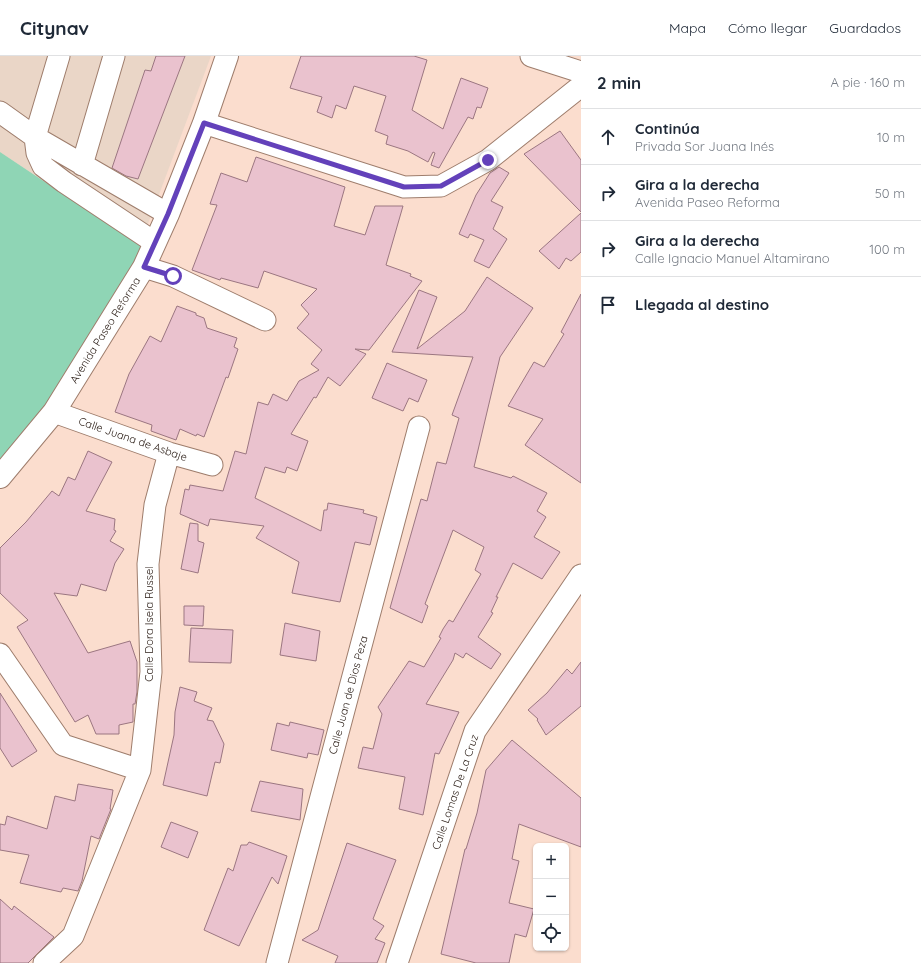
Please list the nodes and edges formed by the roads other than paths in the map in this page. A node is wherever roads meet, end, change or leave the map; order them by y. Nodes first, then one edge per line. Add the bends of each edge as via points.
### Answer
1 (59, 56) edge
2 (114, 56) edge
3 (227, 56) edge
4 (531, 56) edge
5 (581, 72) edge
6 (581, 86) edge
7 (0, 112) edge
8 (204, 123) junction
9 (35, 137) junction
10 (82, 165) junction
11 (168, 214) junction
12 (154, 242) junction
13 (144, 267) junction
14 (265, 320) dead end
15 (54, 412) junction
16 (419, 428) dead end
17 (169, 453) junction
18 (212, 465) dead end
19 (0, 477) edge
20 (581, 575) edge
21 (0, 654) edge
22 (140, 770) junction
23 (44, 963) edge
24 (277, 963) edge
25 (397, 963) edge

1 - 9 street
2 - 10 street
3 - 8 main road, Avenida Paseo Reforma
4 - 5 street
6 - 8 street via 488,160 441,186 404,187
7 - 9 street
8 - 11 main road, Avenida Paseo Reforma
9 - 10 street
9 - 12 street via 36,153 43,166
10 - 11 street
11 - 12 main road, Avenida Paseo Reforma
12 - 13 main road, Avenida Paseo Reforma
13 - 14 street via 173,276
13 - 15 main road, Avenida Paseo Reforma
15 - 17 street, Calle Juana de Asbaje
15 - 19 main road, Avenida Paseo Reforma
16 - 24 street, Calle Juan de Dios Peza
17 - 18 street, Calle Juana de Asbaje
17 - 22 street, Calle Dora Isela Russel via 155,505 148,564 151,672
20 - 25 street, Calle Lomas De La Cruz via 475,731
21 - 22 street via 63,745
22 - 23 street, Calle Dora Isela Russel via 73,936

